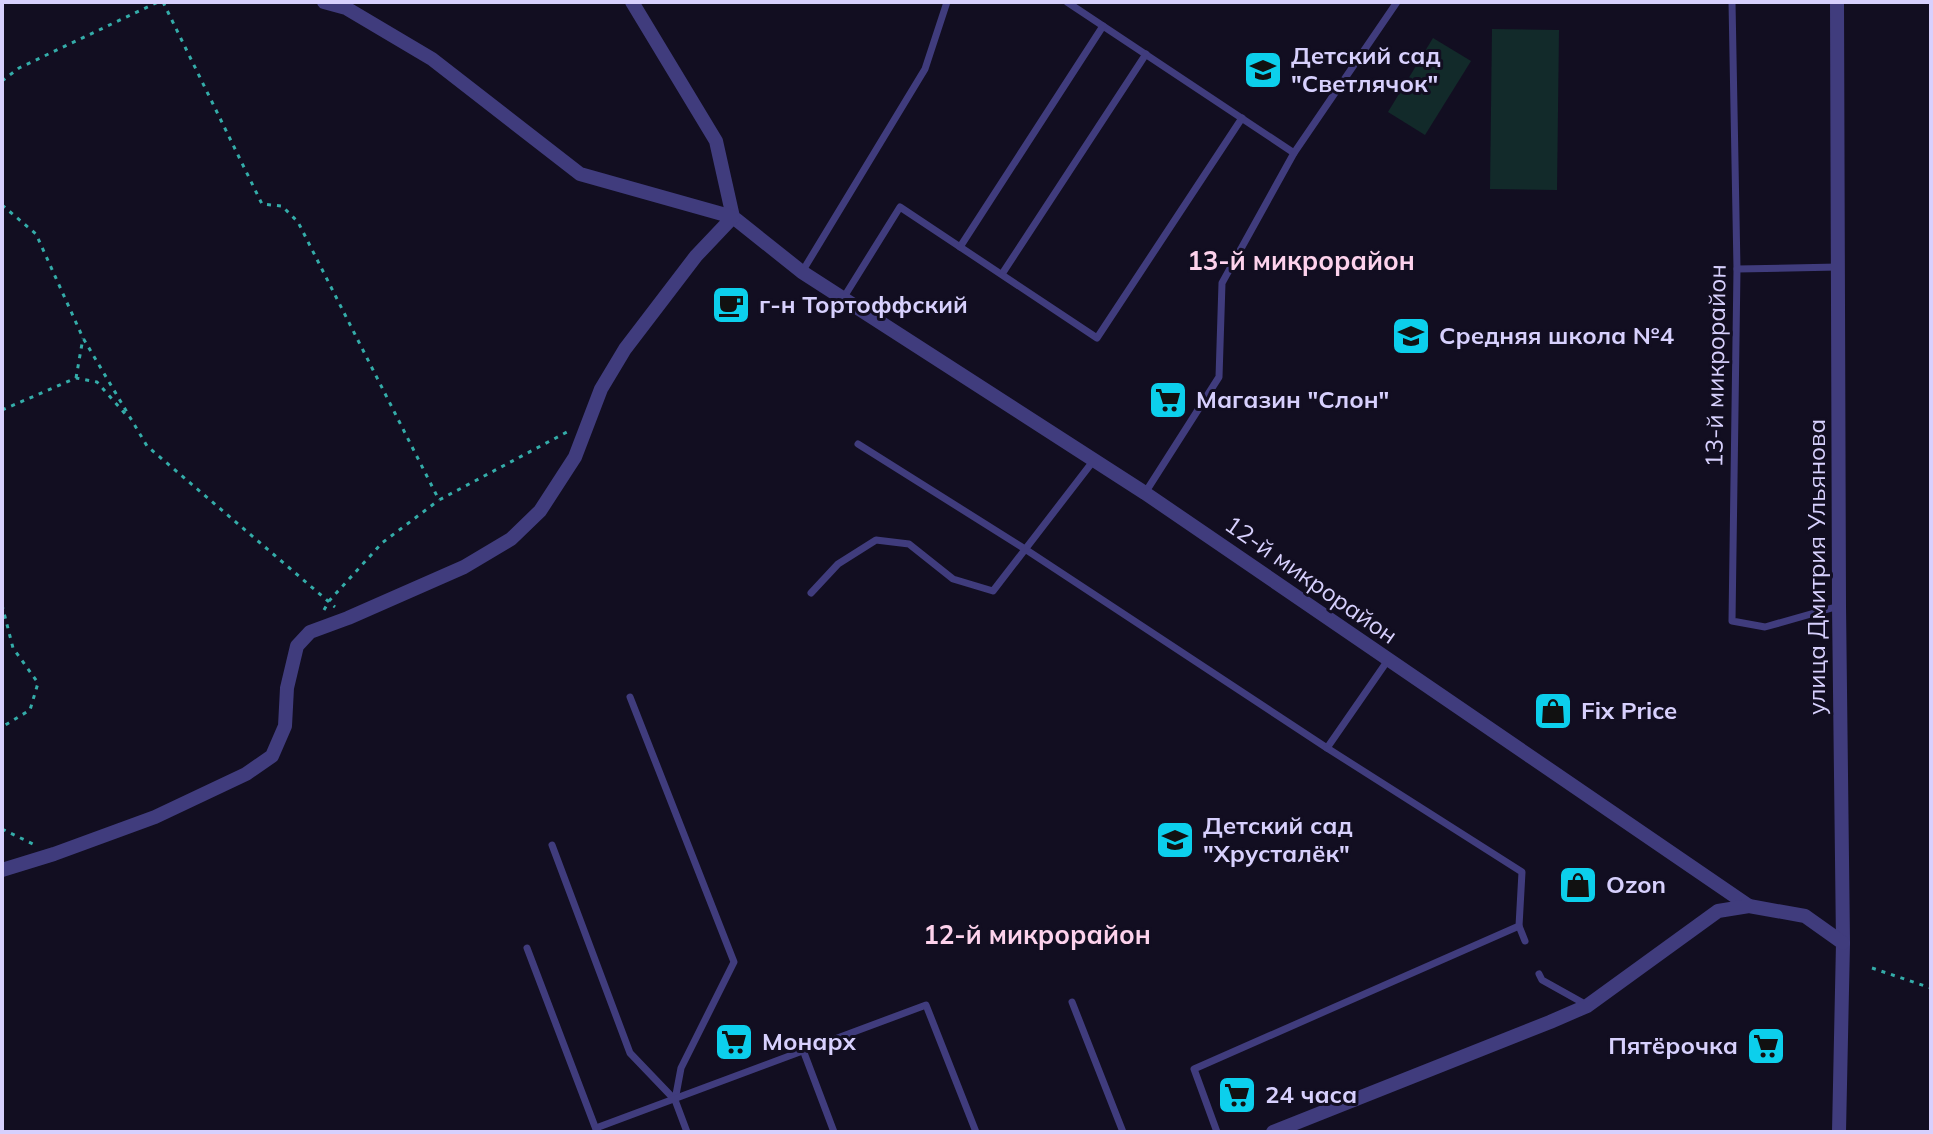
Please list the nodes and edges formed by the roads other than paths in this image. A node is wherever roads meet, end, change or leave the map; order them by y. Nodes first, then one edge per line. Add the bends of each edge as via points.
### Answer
1 (324, 2) edge
2 (632, 2) edge
3 (947, 2) edge
4 (1067, 2) edge
5 (1397, 2) edge
6 (1732, 2) edge
7 (1837, 2) edge
8 (1103, 26) junction
9 (1146, 54) junction
10 (1242, 118) junction
11 (1294, 153) junction
12 (733, 217) junction
13 (960, 247) junction
14 (1838, 267) junction
15 (1737, 269) junction
16 (802, 272) junction
17 (1002, 274) junction
18 (844, 297) junction
19 (858, 444) dead end
20 (1094, 460) junction
21 (1145, 493) junction
22 (1025, 549) junction
23 (811, 593) dead end
24 (1839, 606) junction
25 (1388, 660) junction
26 (630, 697) dead end
27 (1327, 748) junction
28 (552, 845) dead end
29 (2, 870) edge
30 (1749, 906) junction
31 (1519, 926) junction
32 (1525, 941) dead end
33 (1843, 943) junction
34 (527, 948) dead end
35 (1539, 974) dead end
36 (1072, 1002) dead end
37 (1587, 1006) junction
38 (803, 1050) junction
39 (675, 1100) junction
40 (597, 1130) edge
41 (687, 1132) edge
42 (834, 1132) edge
43 (976, 1132) edge
44 (1123, 1132) edge
45 (1217, 1132) edge
46 (1273, 1132) edge
47 (1839, 1132) edge

1 - 12 street via 346,8 432,59 580,174
2 - 12 street via 716,141
3 - 16 lane via 925,69
4 - 8 lane
5 - 11 lane
6 - 15 lane, 13-й микрорайон
7 - 14 street, улица Дмитрия Ульянова
8 - 9 lane
8 - 13 lane
9 - 10 lane
9 - 17 lane
10 - 11 lane
10 - 17 lane via 1097,338
11 - 21 lane via 1222,283 1219,377
12 - 16 street, 12-й микрорайон
12 - 29 street via 625,349 601,389 575,457 540,511 511,539 464,567 310,632 297,646 285,726 272,756 155,817
13 - 17 lane
13 - 18 lane via 900,207
14 - 15 lane
14 - 24 street, улица Дмитрия Ульянова
15 - 24 lane, 13-й микрорайон via 1732,621 1765,627
16 - 18 street, 12-й микрорайон
18 - 20 street, 12-й микрорайон
19 - 22 lane
20 - 21 street, 12-й микрорайон
20 - 22 lane
21 - 25 street, 12-й микрорайон
22 - 23 lane via 993,591 953,579 909,544 876,540 838,564
22 - 27 lane
24 - 33 street, улица Дмитрия Ульянова
25 - 27 lane
25 - 30 street, 12-й микрорайон
26 - 39 lane via 734,962 681,1068
27 - 31 lane via 1522,872
28 - 39 lane via 630,1053
30 - 33 street, 12-й микрорайон via 1805,916
30 - 37 street, 12-й микрорайон via 1718,911
31 - 32 lane
31 - 45 lane via 1194,1069
33 - 47 street, улица Дмитрия Ульянова
34 - 40 lane
35 - 37 lane
36 - 44 lane
37 - 46 street, 12-й микрорайон
38 - 39 lane
38 - 42 lane
38 - 43 lane via 926,1005
39 - 40 lane
39 - 41 lane

